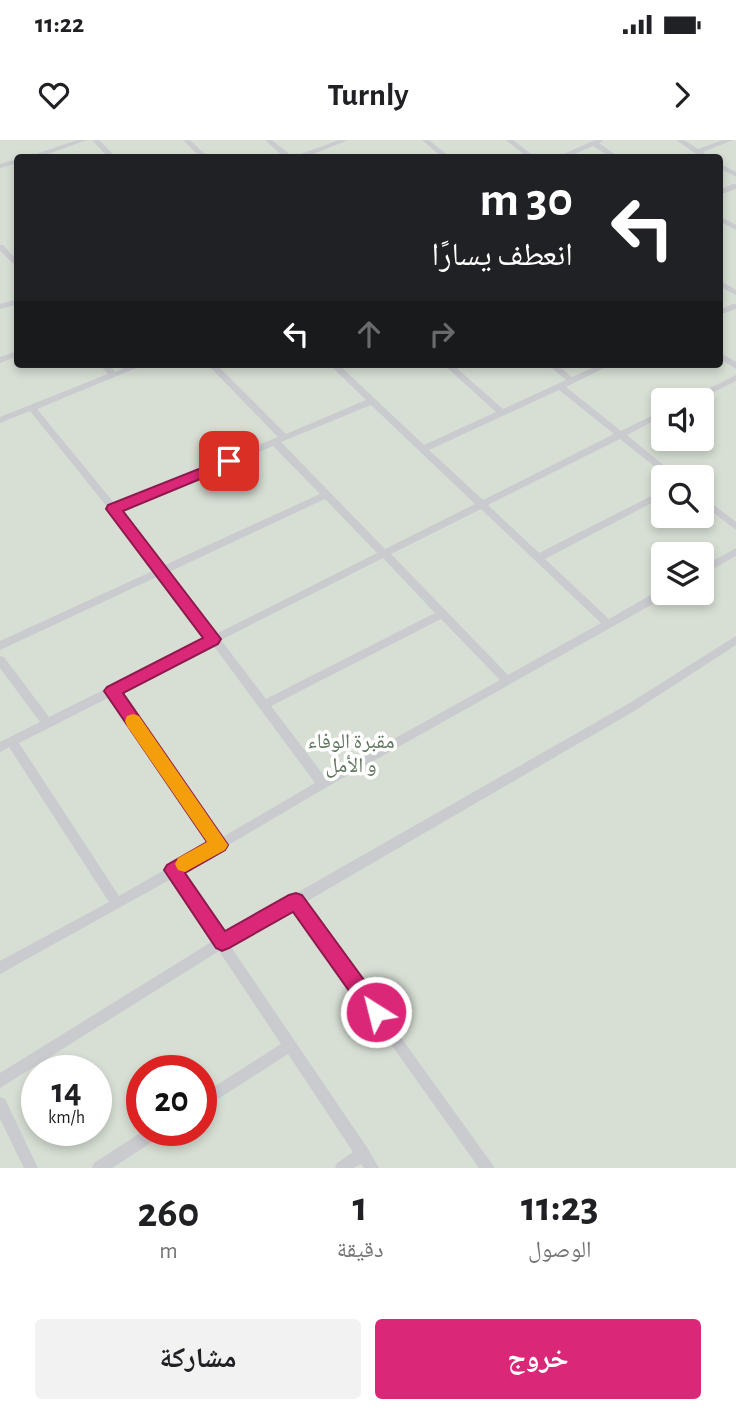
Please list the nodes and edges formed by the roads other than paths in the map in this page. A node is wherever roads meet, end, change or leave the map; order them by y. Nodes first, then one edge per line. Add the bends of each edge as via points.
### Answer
1 (84, 140) edge
2 (95, 140) edge
3 (186, 140) edge
4 (268, 140) edge
5 (345, 140) edge
6 (425, 140) edge
7 (509, 140) edge
8 (679, 140) edge
9 (730, 140) edge
10 (598, 141) edge
11 (698, 151) junction
12 (40, 154) edge
13 (110, 154) edge
14 (202, 154) edge
15 (285, 154) edge
16 (307, 154) edge
17 (443, 154) edge
18 (528, 154) edge
19 (567, 154) edge
20 (613, 154) edge
21 (702, 154) edge
22 (0, 247) edge
23 (4, 256) edge
24 (107, 368) edge
25 (131, 368) edge
26 (215, 368) edge
27 (336, 368) edge
28 (451, 368) edge
29 (556, 368) edge
30 (600, 368) edge
31 (113, 375) junction
32 (736, 378) edge
33 (572, 381) junction
34 (559, 386) junction
35 (714, 389) edge
36 (372, 401) junction
37 (32, 408) junction
38 (502, 413) junction
39 (651, 419) edge
40 (0, 420) edge
41 (620, 436) junction
42 (280, 440) junction
43 (423, 449) junction
44 (658, 465) edge
45 (325, 495) junction
46 (651, 499) edge
47 (483, 506) junction
48 (113, 509) junction
49 (714, 509) edge
50 (736, 527) edge
51 (736, 551) edge
52 (385, 555) junction
53 (538, 558) junction
54 (714, 563) edge
55 (162, 569) junction
56 (651, 600) edge
57 (441, 614) junction
58 (608, 624) junction
59 (213, 639) junction
60 (736, 640) edge
61 (0, 646) edge
62 (0, 660) edge
63 (507, 680) junction
64 (112, 691) junction
65 (264, 705) junction
66 (48, 724) junction
67 (6, 744) edge
68 (323, 784) junction
69 (219, 845) junction
70 (173, 870) junction
71 (296, 901) junction
72 (117, 904) junction
73 (222, 942) junction
74 (0, 968) edge
75 (288, 1046) junction
76 (0, 1081) edge
77 (217, 1092) edge
78 (0, 1104) edge
79 (133, 1146) edge
80 (363, 1154) junction
81 (31, 1168) edge
82 (99, 1168) edge
83 (342, 1168) edge
84 (372, 1168) edge
85 (488, 1168) edge

1 - 12 lane
2 - 13 lane
3 - 14 lane
4 - 15 lane
5 - 16 lane
6 - 17 lane
7 - 18 lane
8 - 11 lane
9 - 11 lane
10 - 19 lane
10 - 20 lane
11 - 21 lane
22 - 23 lane
24 - 31 lane
25 - 31 lane
26 - 42 lane
27 - 36 lane
28 - 38 lane
29 - 33 lane
30 - 33 lane
31 - 37 lane
32 - 35 lane
33 - 34 lane
34 - 38 lane
34 - 41 lane
36 - 42 lane
36 - 43 lane
37 - 40 lane
37 - 48 lane
38 - 43 lane
39 - 41 lane
41 - 44 lane
41 - 47 lane
42 - 45 lane
42 - 48 lane
43 - 47 lane
45 - 52 lane
45 - 55 lane
46 - 53 lane
47 - 52 lane
47 - 53 lane
48 - 55 lane
49 - 50 lane
51 - 54 lane
52 - 57 lane
52 - 59 lane
53 - 58 lane
55 - 59 lane
55 - 61 lane
56 - 58 lane
57 - 63 lane
57 - 65 lane
58 - 63 lane
59 - 64 lane
59 - 65 lane
60 - 71 lane via 632,707
62 - 66 lane
63 - 68 lane
64 - 66 lane
64 - 69 lane
65 - 68 lane
66 - 67 lane
67 - 72 lane
68 - 69 lane
69 - 70 lane
70 - 72 lane
70 - 73 lane
71 - 73 lane
71 - 85 lane
72 - 74 lane
73 - 75 lane
73 - 76 lane
75 - 77 lane
75 - 80 lane
78 - 81 lane
79 - 82 lane
80 - 83 lane
80 - 84 lane

